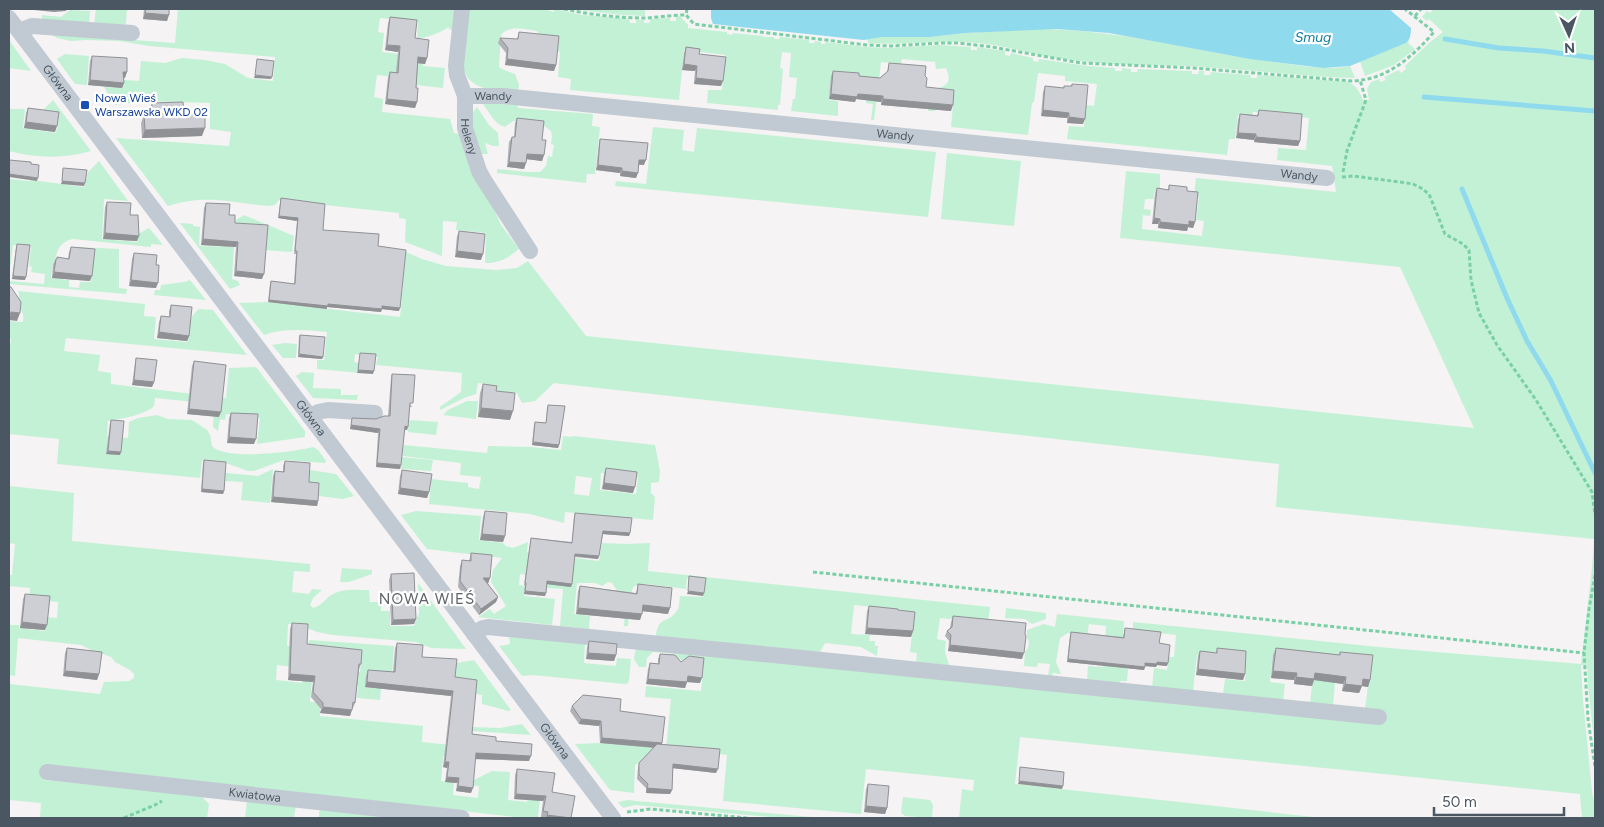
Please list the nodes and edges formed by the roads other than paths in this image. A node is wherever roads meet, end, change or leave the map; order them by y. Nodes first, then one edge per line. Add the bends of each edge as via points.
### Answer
1 (462, 9) edge
2 (9, 18) edge
3 (19, 31) junction
4 (132, 33) dead end
5 (465, 96) junction
6 (1334, 177) road end
7 (530, 251) dead end
8 (376, 414) dead end
9 (310, 417) junction
10 (474, 634) junction
11 (1379, 718) dead end
12 (47, 772) dead end
13 (618, 816) edge
14 (462, 818) edge

1 - 5 street, Heleny via 456,66
2 - 3 street, Główna
3 - 4 street via 32,26
3 - 9 street, Główna
5 - 6 street, Wandy via 504,96
5 - 7 street, Heleny via 465,128 479,171
8 - 9 street via 328,410
9 - 10 street, Główna
10 - 11 street via 485,627 498,628
10 - 13 street, Główna
12 - 14 street, Kwiatowa

